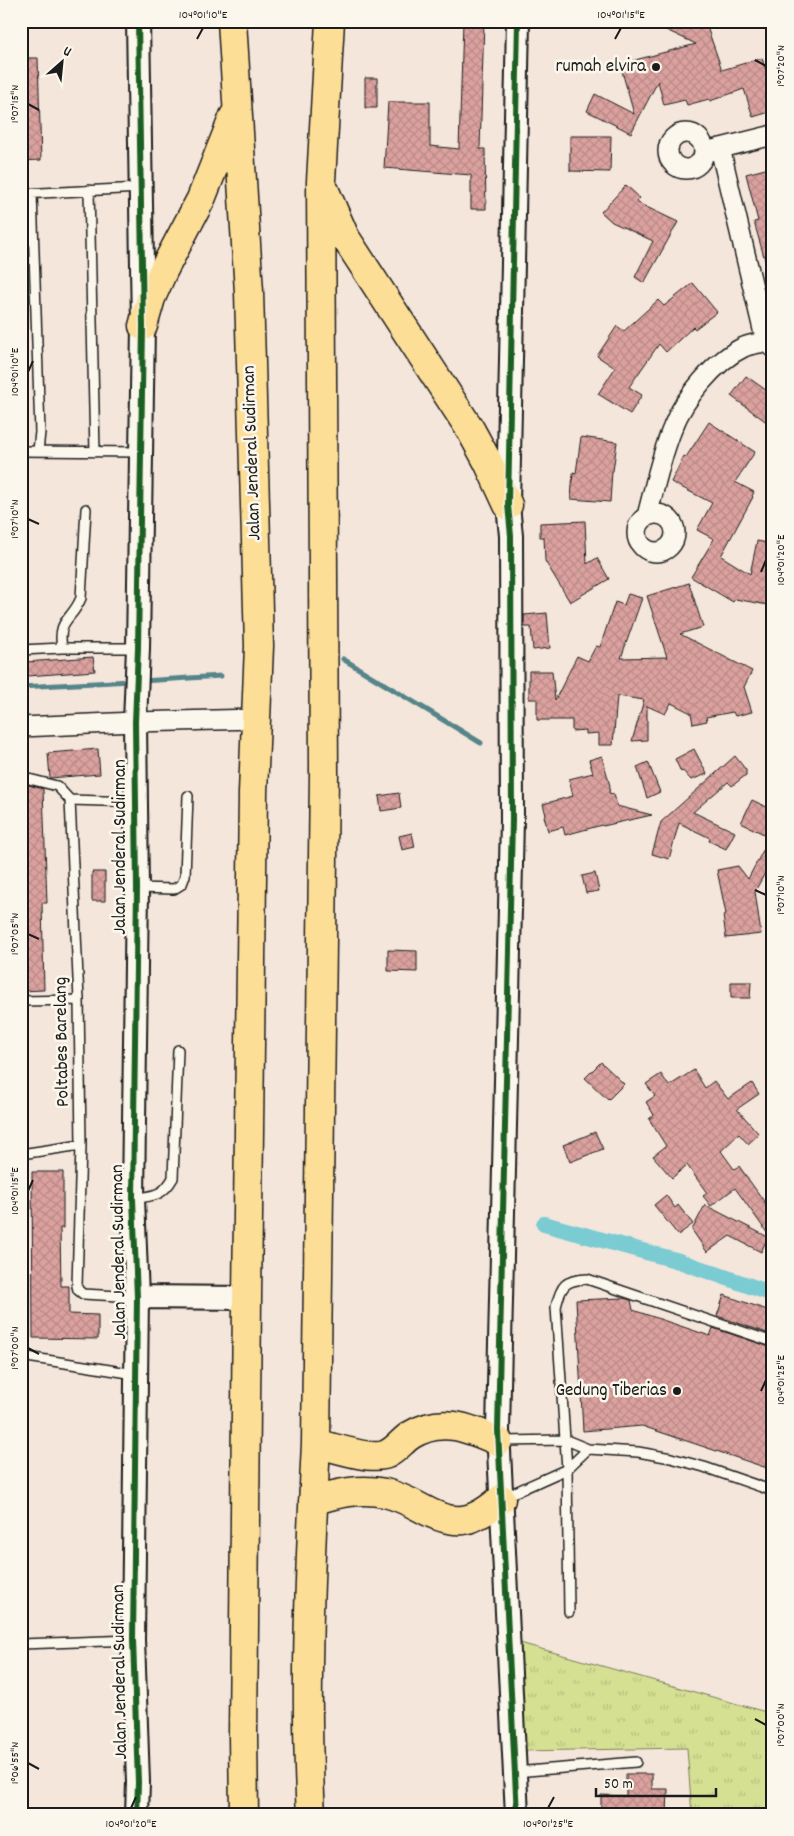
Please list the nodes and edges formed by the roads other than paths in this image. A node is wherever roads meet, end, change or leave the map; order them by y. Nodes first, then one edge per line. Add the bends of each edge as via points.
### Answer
1 (138, 21) edge
2 (232, 21) edge
3 (330, 21) edge
4 (518, 21) edge
5 (237, 106) junction
6 (773, 135) edge
7 (321, 181) junction
8 (141, 188) junction
9 (89, 190) junction
10 (32, 193) junction
11 (21, 194) edge
12 (143, 326) junction
13 (770, 345) edge
14 (21, 451) edge
15 (38, 451) junction
16 (95, 452) junction
17 (141, 452) junction
18 (508, 505) junction
19 (86, 509) dead end
20 (647, 516) dead end
21 (62, 648) junction
22 (21, 650) edge
23 (137, 668) junction
24 (256, 719) junction
25 (135, 722) junction
26 (21, 727) edge
27 (21, 777) edge
28 (188, 796) dead end
29 (70, 800) junction
30 (136, 802) junction
31 (137, 888) junction
32 (80, 1000) junction
33 (21, 1002) edge
34 (178, 1050) dead end
35 (81, 1145) junction
36 (21, 1154) edge
37 (133, 1199) junction
38 (137, 1298) junction
39 (247, 1298) junction
40 (773, 1342) edge
41 (21, 1356) edge
42 (135, 1374) junction
43 (566, 1440) junction
44 (498, 1441) junction
45 (316, 1443) junction
46 (588, 1449) junction
47 (386, 1454) junction
48 (567, 1469) junction
49 (773, 1490) edge
50 (387, 1493) junction
51 (501, 1499) junction
52 (313, 1501) junction
53 (569, 1612) dead end
54 (133, 1640) junction
55 (21, 1644) edge
56 (636, 1762) dead end
57 (515, 1772) junction
58 (136, 1815) edge
59 (244, 1815) edge
60 (311, 1815) edge
61 (517, 1815) edge

1 - 8 street, Jalan Jenderal Sudirman
2 - 5 highway, Jalan Jenderal Sudirman
3 - 7 highway
4 - 18 street
5 - 12 highway via 201,200 163,271
5 - 24 highway, Jalan Jenderal Sudirman via 249,292 259,646
6 - 13 street via 713,150
7 - 18 highway via 345,237 470,429
7 - 45 highway via 324,773
8 - 9 lane
8 - 12 street, Jalan Jenderal Sudirman
9 - 10 lane
9 - 16 lane
10 - 11 lane
10 - 15 lane
12 - 17 street, Jalan Jenderal Sudirman
13 - 20 street via 748,346 734,353 706,378 689,399 673,424
14 - 15 lane
15 - 16 lane
16 - 17 lane
17 - 23 street, Jalan Jenderal Sudirman
18 - 44 street via 511,536 512,820
19 - 21 lane via 80,598 62,624
21 - 22 lane
21 - 23 lane
23 - 25 street, Jalan Jenderal Sudirman
24 - 25 street
24 - 39 highway, Jalan Jenderal Sudirman
25 - 26 street
25 - 30 street, Jalan Jenderal Sudirman
27 - 29 lane via 57,786
28 - 31 lane via 182,884 174,889
29 - 30 lane
29 - 32 lane, Poltabes Barelang
30 - 31 street, Jalan Jenderal Sudirman
31 - 37 street, Jalan Jenderal Sudirman
32 - 33 lane
32 - 35 lane, Poltabes Barelang
34 - 37 lane via 173,1178 167,1189 158,1194
35 - 36 lane
35 - 38 lane, Poltabes Barelang via 78,1290 84,1294
37 - 38 street, Jalan Jenderal Sudirman
38 - 39 street
38 - 42 street, Jalan Jenderal Sudirman
39 - 59 highway, Jalan Jenderal Sudirman
40 - 43 lane via 587,1279 564,1284 556,1307
41 - 42 lane
42 - 54 street, Jalan Jenderal Sudirman
43 - 44 lane
43 - 46 lane
43 - 48 lane
44 - 47 highway via 446,1424 422,1429
44 - 51 street
45 - 47 highway via 362,1455
45 - 52 highway
46 - 48 lane
46 - 49 lane via 672,1458
47 - 50 highway
48 - 51 lane
48 - 53 lane
50 - 51 highway via 439,1517 458,1520 479,1515
50 - 52 highway via 352,1491
51 - 57 street
52 - 60 highway via 309,1734
54 - 55 lane
54 - 58 street, Jalan Jenderal Sudirman via 138,1782
56 - 57 lane
57 - 61 street

